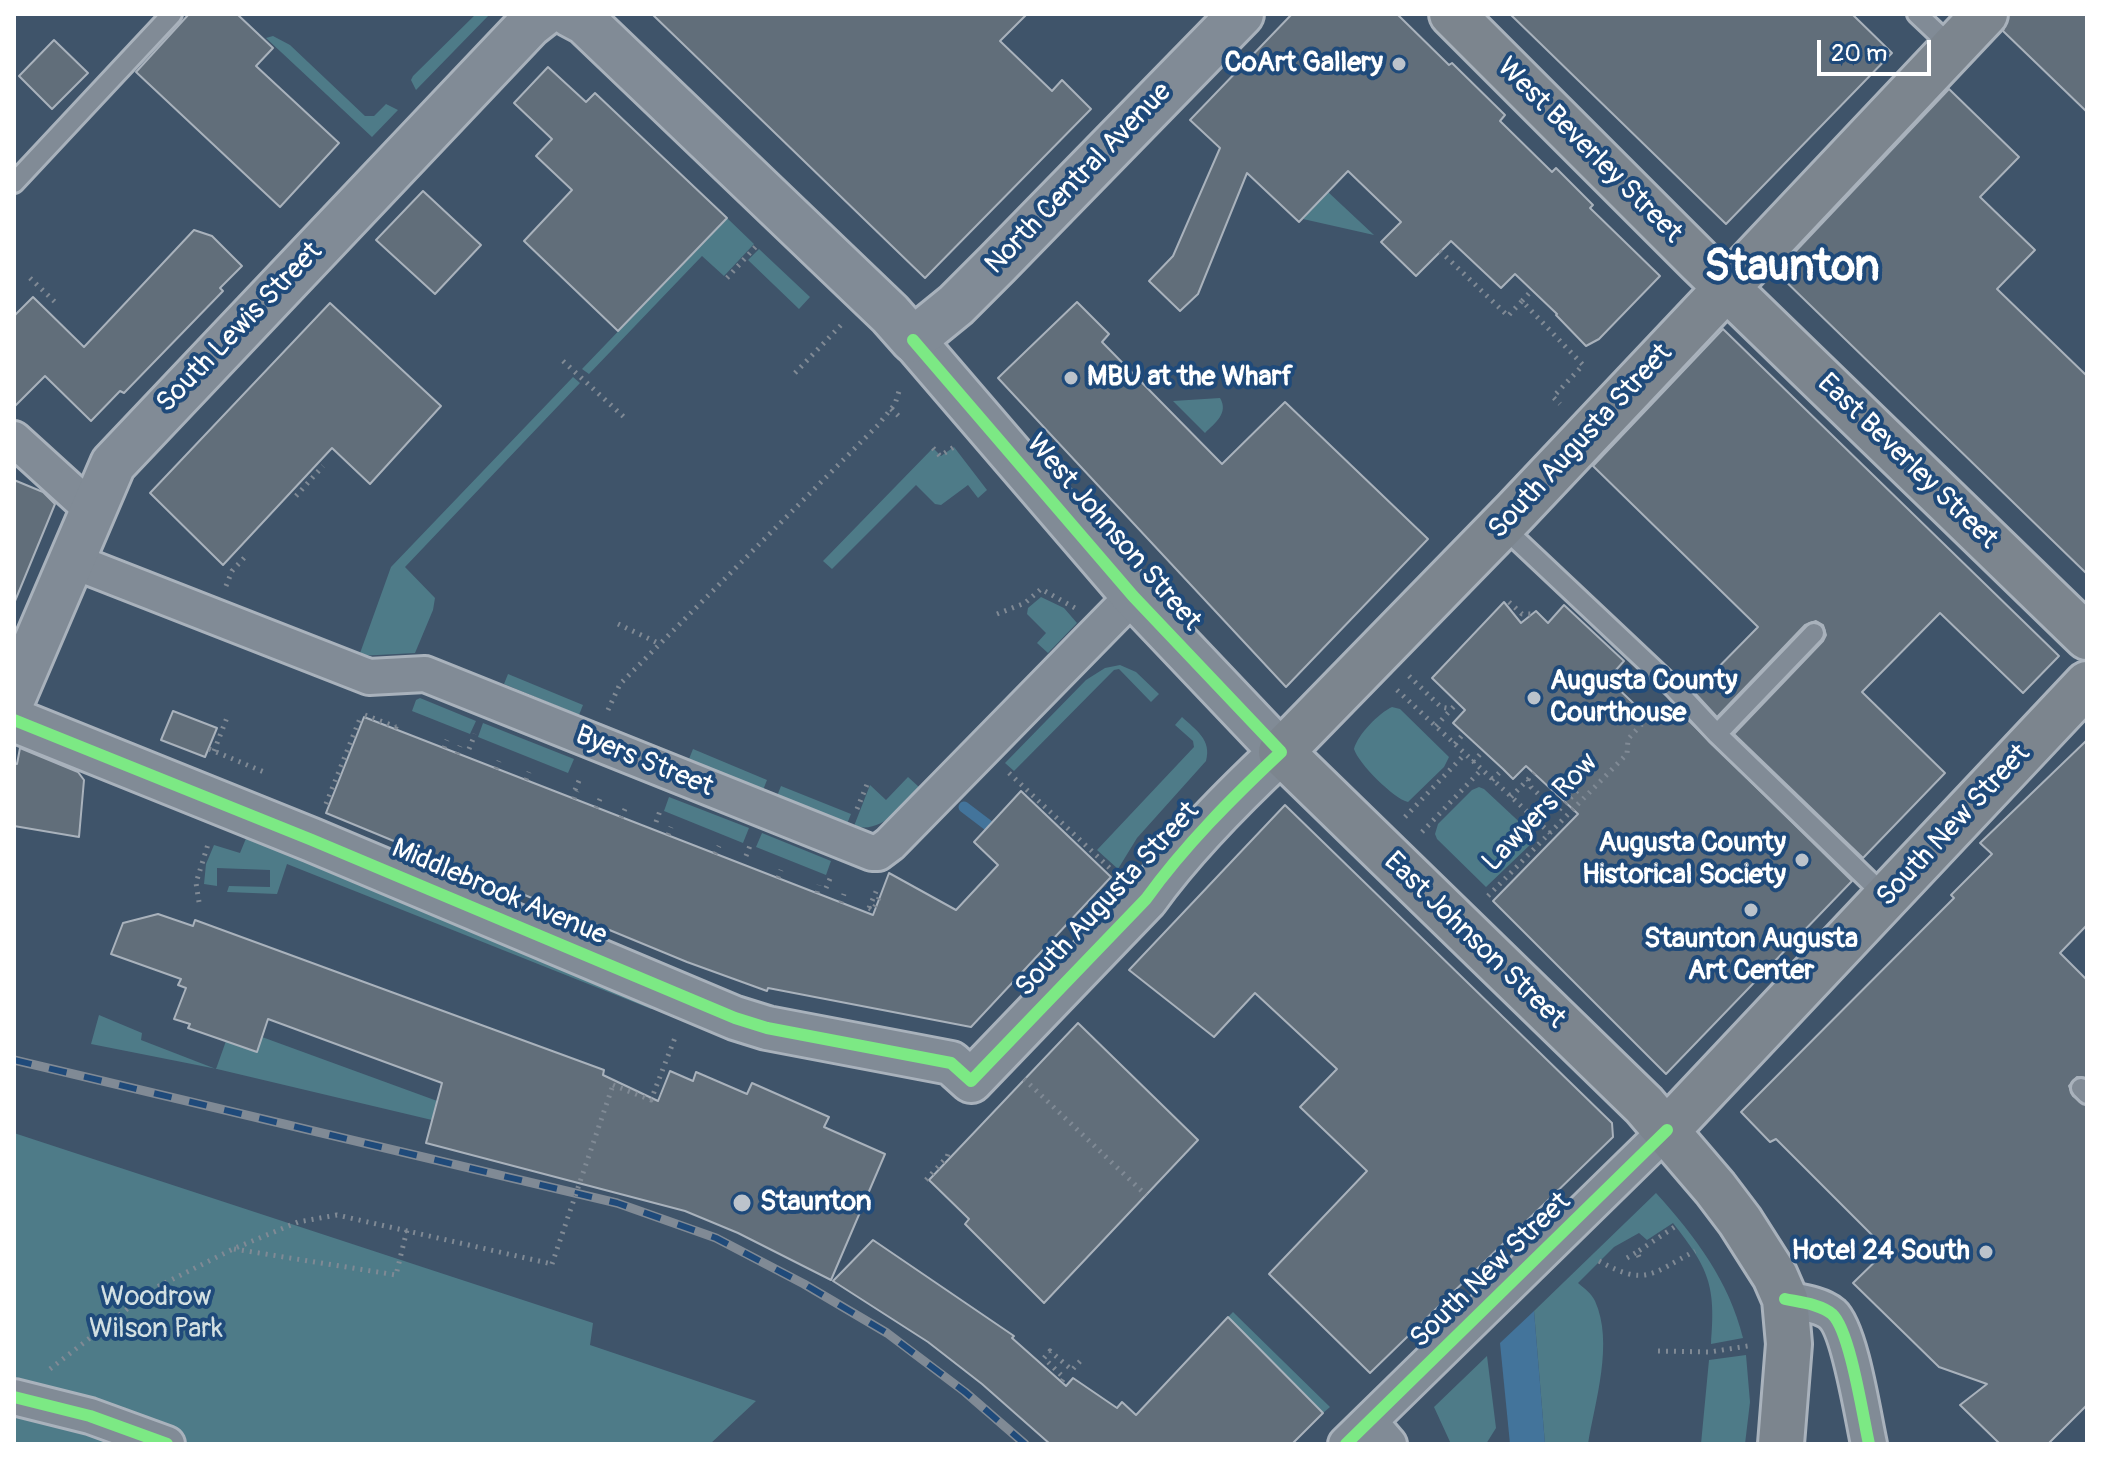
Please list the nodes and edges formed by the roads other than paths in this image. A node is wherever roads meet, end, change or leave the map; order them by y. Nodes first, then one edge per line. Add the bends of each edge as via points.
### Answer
1 (172, 14) edge
2 (543, 14) edge
3 (570, 14) edge
4 (1241, 14) edge
5 (1452, 14) edge
6 (1917, 14) edge
7 (1985, 14) edge
8 (1953, 48) junction
9 (14, 183) edge
10 (1726, 287) junction
11 (906, 359) junction
12 (14, 439) edge
13 (92, 510) junction
14 (1502, 526) junction
15 (70, 560) junction
16 (1133, 596) junction
17 (1814, 633) dead end
18 (2087, 637) edge
19 (2087, 684) edge
20 (14, 695) edge
21 (14, 720) edge
22 (1717, 734) junction
23 (1281, 752) junction
24 (1886, 897) junction
25 (971, 1081) joint
26 (1667, 1130) junction
27 (1785, 1299) junction
28 (14, 1397) edge
29 (1368, 1437) edge
30 (167, 1444) edge
31 (1781, 1444) edge
32 (1869, 1444) edge

1 - 9 lane
2 - 13 main road, South Lewis Street via 125,449
3 - 11 main road, West Johnson Street via 585,22 890,314
4 - 11 main road, North Central Avenue
5 - 10 main road, West Beverley Street
6 - 8 lane
7 - 8 main road, South Augusta Street
8 - 10 main road, South Augusta Street
10 - 14 main road, South Augusta Street
10 - 18 main road, East Beverley Street
11 - 16 street, West Johnson Street
12 - 13 street
13 - 15 main road, South Lewis Street
14 - 22 lane
14 - 23 main road, South Augusta Street
15 - 16 street, Byers Street via 369,677 425,674 872,853 890,844
15 - 20 main road, South Lewis Street
16 - 23 street, West Johnson Street
17 - 22 lane
19 - 24 main road, South New Street
21 - 25 street, Middlebrook Avenue via 743,1021 951,1063
22 - 24 lane
23 - 25 street, South Augusta Street
23 - 26 main road, East Johnson Street
24 - 26 main road, South New Street
26 - 27 main road, East Johnson Street via 1759,1248
26 - 29 street, South New Street
27 - 31 main road via 1789,1344
27 - 32 street via 1824,1309 1839,1323
28 - 30 street via 101,1419

